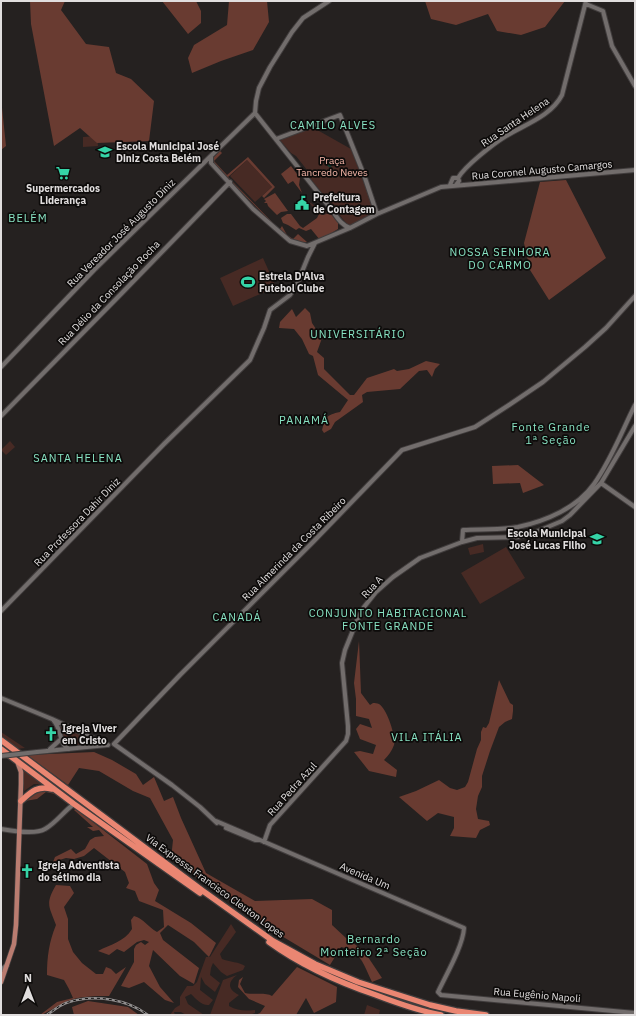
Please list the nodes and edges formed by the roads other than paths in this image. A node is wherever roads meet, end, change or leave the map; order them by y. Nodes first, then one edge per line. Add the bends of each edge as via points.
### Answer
1 (329, 1) edge
2 (586, 2) edge
3 (635, 86) edge
4 (255, 113) junction
5 (276, 139) junction
6 (211, 157) junction
7 (635, 170) edge
8 (456, 180) junction
9 (230, 182) junction
10 (377, 214) junction
11 (340, 222) junction
12 (350, 228) junction
13 (339, 233) junction
14 (315, 243) junction
15 (307, 246) junction
16 (308, 257) junction
17 (635, 296) edge
18 (1, 367) edge
19 (635, 405) edge
20 (1, 416) edge
21 (635, 426) edge
22 (601, 483) junction
23 (635, 507) edge
24 (462, 542) junction
25 (1, 611) edge
26 (1, 698) edge
27 (52, 719) junction
28 (71, 729) junction
29 (84, 734) junction
30 (61, 737) junction
31 (1, 740) edge
32 (114, 744) junction
33 (108, 745) junction
34 (69, 748) junction
35 (84, 748) junction
36 (1, 749) edge
37 (338, 750) joint
38 (48, 751) junction
39 (1, 756) edge
40 (17, 761) junction
41 (57, 791) junction
42 (21, 801) junction
43 (74, 804) junction
44 (1, 829) edge
45 (20, 831) junction
46 (262, 842) junction
47 (8, 965) junction
48 (1, 970) edge
49 (1, 982) edge
50 (438, 992) joint
51 (635, 1013) edge
52 (441, 1015) edge
53 (486, 1015) edge

1 - 4 street via 303,18 292,32 259,88
2 - 3 street via 603,11 612,46
2 - 8 street, Rua Santa Helena via 558,103 542,116 496,142
4 - 5 street
4 - 6 street, Rua Vereador José Augusto Diniz
5 - 10 street via 340,114
5 - 11 street
6 - 9 street via 211,163
6 - 18 street, Rua Vereador José Augusto Diniz via 96,269
7 - 8 street, Rua Coronel Augusto Camargos
8 - 10 street, Rua Coronel Augusto Camargos via 450,185 441,186
9 - 15 street via 252,209 290,241
9 - 20 street, Rua Délio da Consolação Rocha
10 - 12 street, Rua Coronel Augusto Camargos
11 - 12 street
11 - 13 street
12 - 13 street, Rua Coronel Augusto Camargos
13 - 14 street, Rua Coronel Augusto Camargos
14 - 15 street, Rua Coronel Augusto Camargos
14 - 16 street
15 - 16 street
16 - 25 street, Rua Professora Dahir Diniz via 290,295 270,310 250,360
17 - 32 street, Rua Almerinda da Costa Ribeiro via 585,347 543,382 509,405 475,427 402,450
19 - 24 street via 594,484 572,506 517,527 463,530
21 - 22 street, Rua A
22 - 23 street
22 - 24 street, Rua A via 562,521 517,537 477,538
24 - 37 street, Rua A via 408,565 376,592 364,607 342,663 348,734 346,741
26 - 27 street
27 - 28 street
27 - 30 street
28 - 29 street
28 - 30 street via 65,731
29 - 33 street
29 - 35 street via 87,741
30 - 34 street
30 - 38 street
31 - 53 highway, Via Expressa Francisco Cleuton Lopes via 273,941 315,964 358,982 430,1005
32 - 33 street
32 - 46 street, Avenida Um via 200,807 219,825
33 - 35 street
34 - 35 street
34 - 38 street
36 - 40 highway, Via Expressa Francisco Cleuton Lopes
37 - 46 street, Rua Pedra Azul via 270,825
38 - 39 street, bridge
40 - 41 highway, Via Expressa Francisco Cleuton Lopes
40 - 42 main road via 21,772
41 - 42 highway via 38,788
41 - 43 highway, Via Expressa Francisco Cleuton Lopes
42 - 45 main road
43 - 45 street via 45,829 37,832
43 - 52 highway, Via Expressa Francisco Cleuton Lopes via 282,952 315,971 392,1001
44 - 45 street
45 - 47 main road via 16,925
46 - 50 street, Avenida Um via 464,928 460,945
47 - 48 street
47 - 49 main road
50 - 51 street, Rua Eugênio Napoli via 446,995

